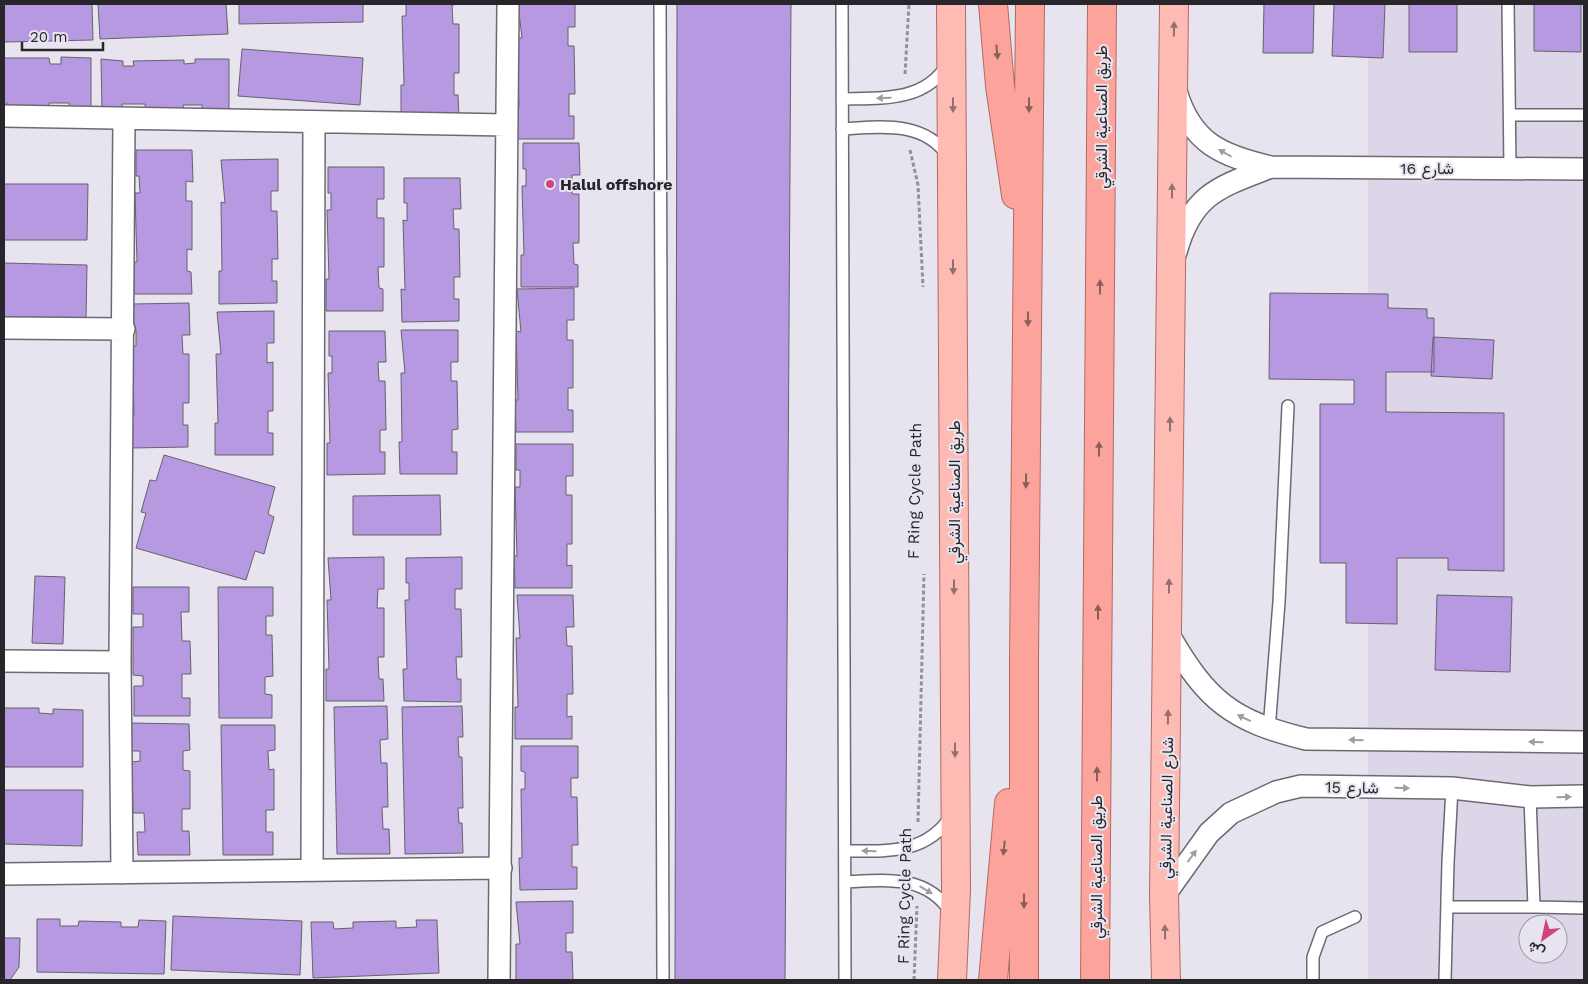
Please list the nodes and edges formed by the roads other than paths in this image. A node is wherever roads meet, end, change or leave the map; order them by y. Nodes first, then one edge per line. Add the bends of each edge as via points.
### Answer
1 (508, 4) edge
2 (660, 4) edge
3 (842, 4) edge
4 (951, 4) edge
5 (993, 4) edge
6 (1030, 4) edge
7 (1102, 4) edge
8 (1174, 4) edge
9 (1508, 4) edge
10 (952, 57) junction
11 (1173, 81) junction
12 (842, 99) junction
13 (1510, 115) junction
14 (1584, 115) edge
15 (4, 116) edge
16 (124, 118) junction
17 (314, 122) junction
18 (507, 125) junction
19 (842, 129) junction
20 (953, 165) junction
21 (1271, 168) junction
22 (1510, 169) junction
23 (1584, 169) edge
24 (1171, 267) junction
25 (1028, 270) junction
26 (4, 328) edge
27 (124, 329) junction
28 (1288, 406) dead end
29 (1169, 635) junction
30 (1024, 660) junction
31 (4, 661) edge
32 (120, 662) junction
33 (1269, 730) junction
34 (1584, 742) edge
35 (1452, 788) junction
36 (1584, 796) edge
37 (1530, 797) junction
38 (955, 811) junction
39 (845, 851) junction
40 (501, 868) junction
41 (312, 870) junction
42 (122, 873) junction
43 (4, 874) edge
44 (845, 882) junction
45 (1164, 896) junction
46 (1447, 907) junction
47 (1534, 907) junction
48 (1584, 908) edge
49 (1355, 917) dead end
50 (955, 919) junction
51 (500, 980) edge
52 (663, 980) edge
53 (845, 980) edge
54 (952, 980) edge
55 (993, 980) edge
56 (1024, 980) edge
57 (1095, 980) edge
58 (1166, 980) edge
59 (1313, 980) edge
60 (1445, 980) edge

1 - 18 street
2 - 52 lane
3 - 12 lane
4 - 10 main road, طريق الصناعية الشرقي
5 -> 25 highway via 1000,86
6 -> 25 highway
57 -> 7 highway, طريق الصناعية الشرقي
11 -> 8 main road
9 - 13 lane
10 -> 12 lane via 928,86 904,96
10 -> 20 main road, طريق الصناعية الشرقي
21 -> 11 street, شارع 16 via 1235,159 1212,146 1181,111
24 -> 11 main road
12 - 19 lane
13 - 14 lane
13 - 22 lane
15 - 16 street
16 - 17 street
16 - 27 street
17 - 18 street
17 - 41 street
18 - 40 street
19 - 20 lane via 904,128 928,136
19 - 39 lane
20 -> 38 main road, طريق الصناعية الشرقي
21 - 22 street, شارع 16
21 - 24 street, شارع 16 via 1212,192 1201,200 1184,226
22 - 23 street, شارع 16
29 -> 24 main road
25 -> 30 highway
26 - 27 street
27 - 32 street
28 - 33 lane
33 -> 29 street via 1235,714 1208,692 1189,669
45 -> 29 main road, شارع الصناعية الشرقي
30 -> 55 highway
30 -> 56 highway
31 - 32 street
32 - 42 street
34 -> 33 street via 1306,739
35 - 37 street, شارع 15
45 -> 35 street, شارع 15 via 1208,833 1231,813 1254,800 1301,786
35 - 46 lane
37 -> 36 street, شارع 15
37 - 47 lane
38 -> 39 lane via 940,831 918,845 893,852
38 - 50 main road, طريق الصناعية الشرقي
39 - 44 lane
40 - 41 street
40 - 51 street
41 - 42 street
42 - 43 street
44 -> 50 lane via 893,880 918,885 939,899
44 - 53 lane
58 -> 45 main road, شارع الصناعية الشرقي
46 - 47 lane
46 - 60 lane
47 - 48 lane
49 - 59 lane via 1322,932 1313,956
50 - 54 main road, طريق الصناعية الشرقي

